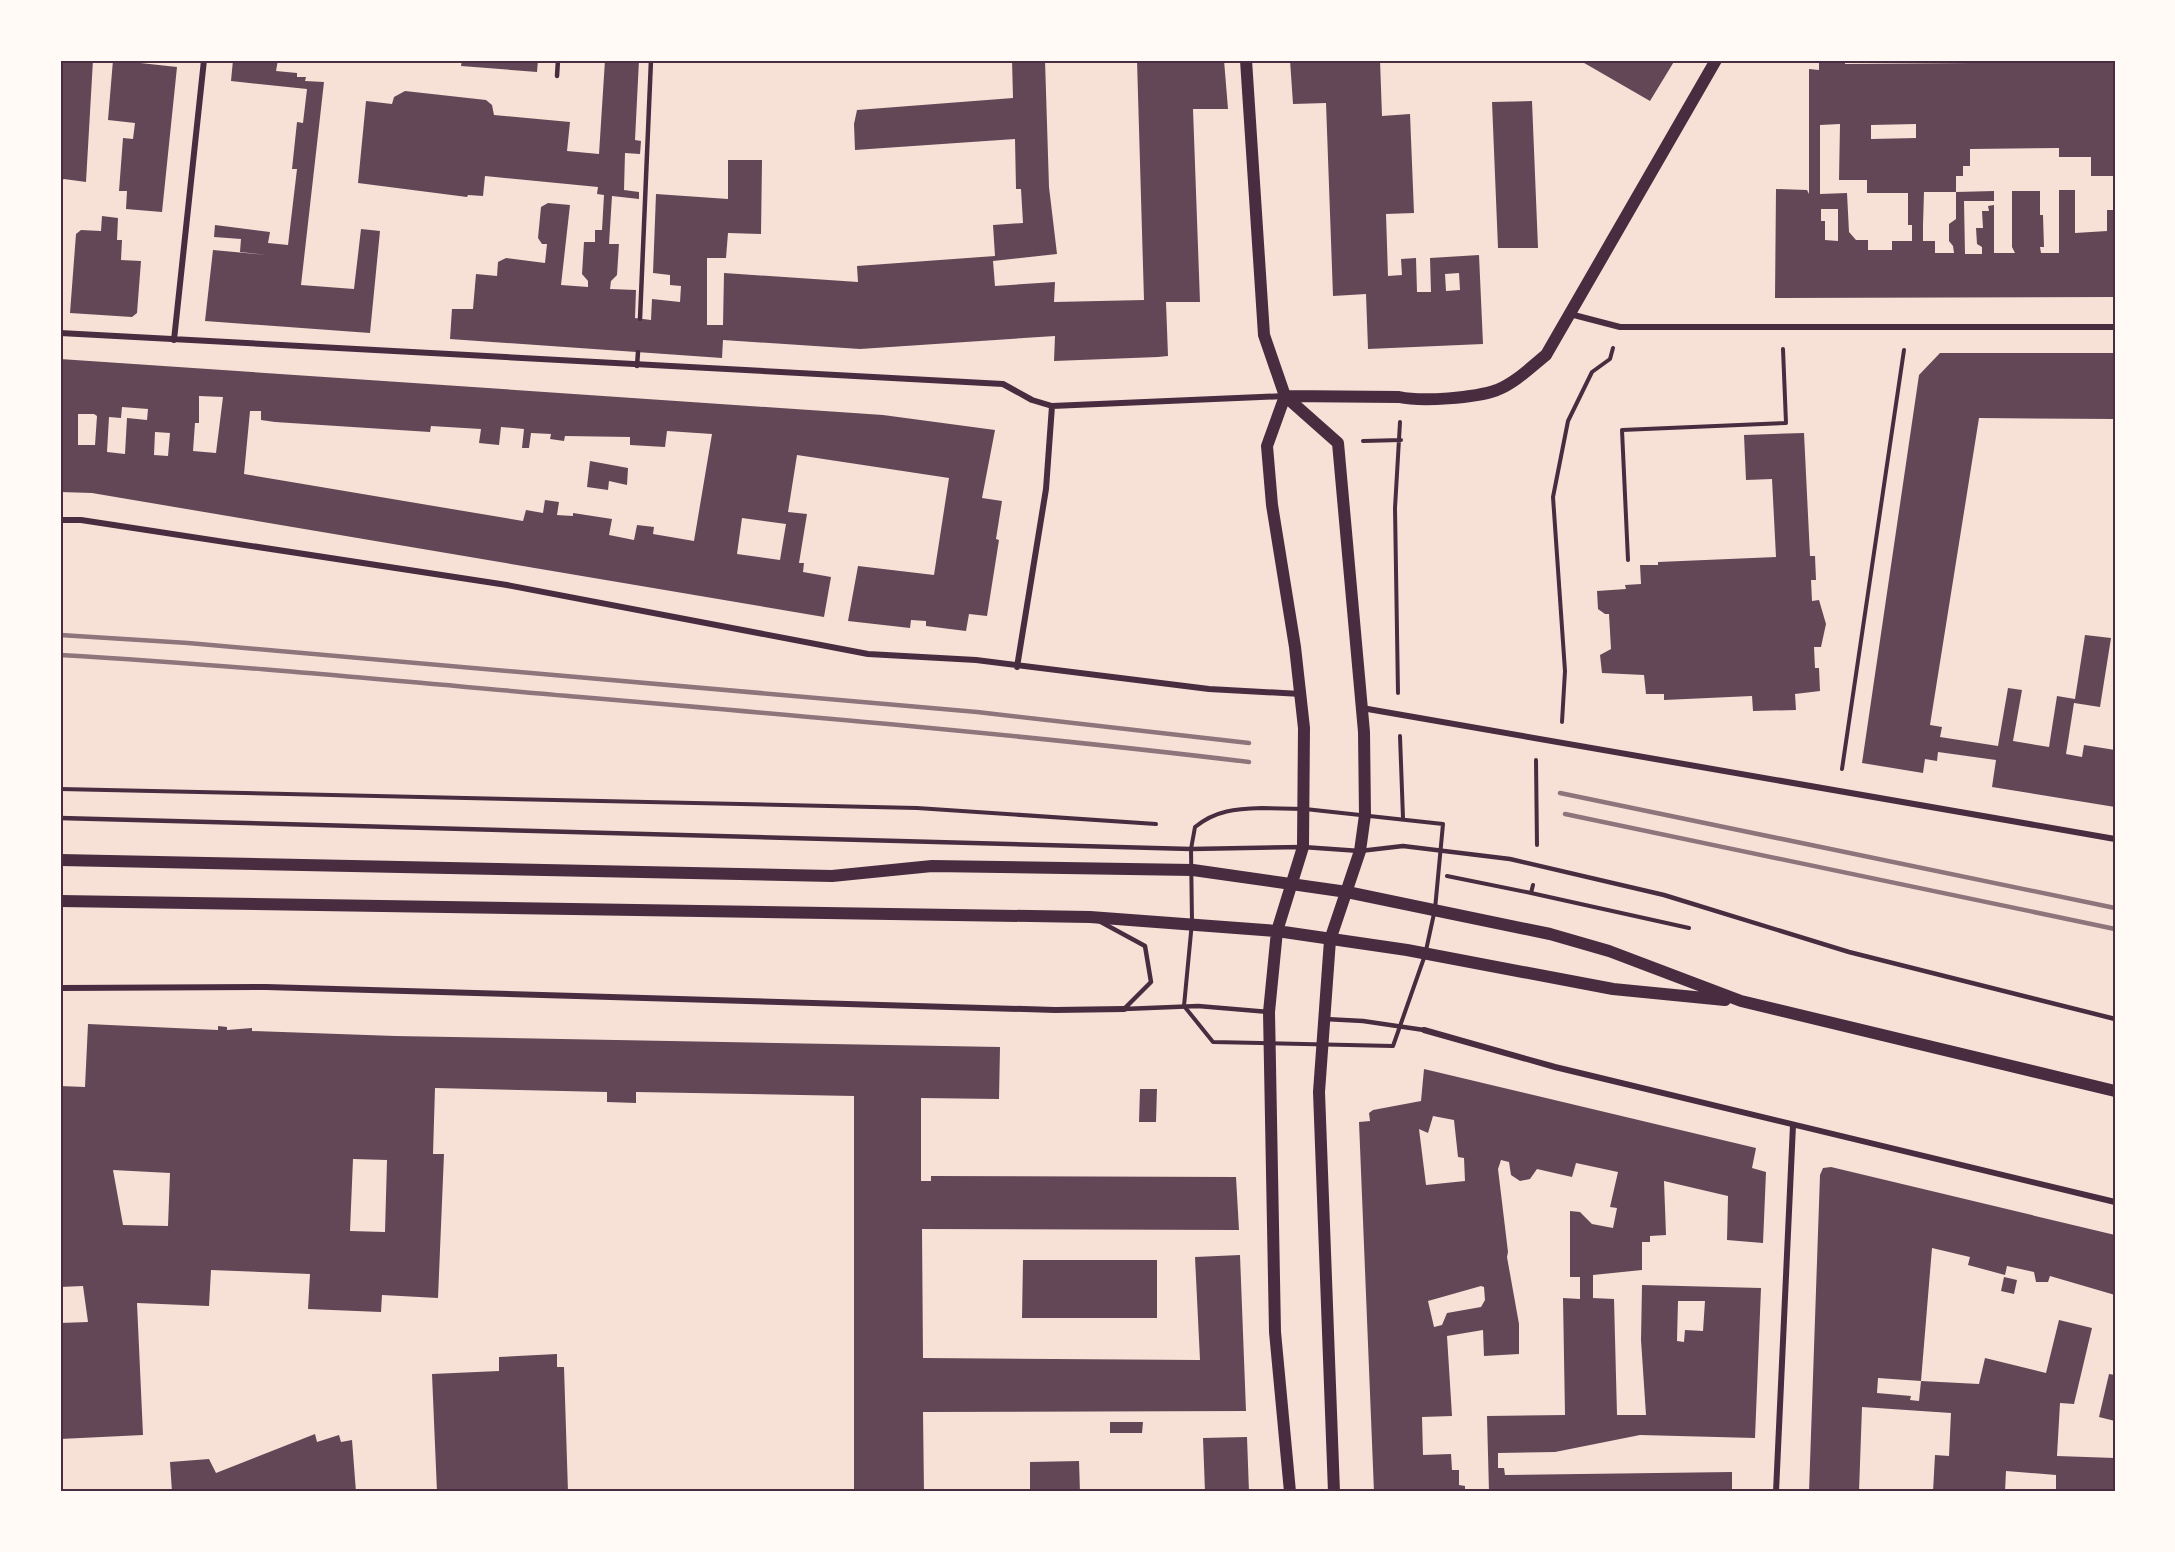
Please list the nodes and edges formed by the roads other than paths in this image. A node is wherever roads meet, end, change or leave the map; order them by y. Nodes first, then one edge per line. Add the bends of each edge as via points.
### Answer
1 (204, 60) edge
2 (558, 60) edge
3 (651, 60) edge
4 (1246, 60) edge
5 (1716, 60) edge
6 (557, 76) dead end
7 (1570, 314) junction
8 (639, 319) dead end
9 (2115, 327) edge
10 (60, 333) edge
11 (174, 340) junction
12 (638, 352) dead end
13 (637, 366) junction
14 (1285, 396) junction
15 (1052, 406) junction
16 (60, 520) edge
17 (1017, 667) junction
18 (1301, 694) junction
19 (1361, 708) junction
20 (60, 818) edge
21 (2115, 839) edge
22 (1303, 847) junction
23 (1360, 850) junction
24 (60, 860) edge
25 (1292, 882) junction
26 (1347, 892) junction
27 (60, 901) edge
28 (1090, 917) junction
29 (1277, 931) junction
30 (1330, 940) junction
31 (60, 988) edge
32 (1741, 1001) junction
33 (1124, 1009) junction
34 (1269, 1011) junction
35 (1322, 1019) junction
36 (2115, 1019) edge
37 (1424, 1030) joint
38 (2115, 1091) edge
39 (1793, 1125) junction
40 (2115, 1202) edge
41 (1290, 1492) edge
42 (1334, 1492) edge
43 (1776, 1492) edge

1 - 11 street
2 - 6 lane
3 - 8 lane
4 - 14 main road via 1264,335
5 - 7 main road
7 - 9 street via 1620,327
7 - 14 main road via 1546,354 1522,375 1496,390 1415,401 1400,397
10 - 11 street
11 - 13 street
12 - 13 lane
13 - 15 street via 1003,384
14 - 15 street
14 - 18 main road via 1267,446
14 - 19 main road via 1338,442
15 - 17 street via 1046,489
16 - 17 street via 81,520 507,585 868,654 976,660
17 - 18 street
18 - 22 main road
19 - 21 street
19 - 23 main road via 1366,798
20 - 22 lane via 627,832 799,841 1191,849
22 - 23 lane
22 - 25 main road
23 - 26 main road
23 - 36 lane via 1403,846 1510,859 1664,896 1849,952
24 - 25 main road via 832,876 932,866 1193,870
25 - 26 main road
25 - 29 main road
26 - 30 main road
26 - 32 main road via 1550,933
27 - 28 main road
28 - 29 main road
28 - 33 lane via 1145,946 1151,982
29 - 30 main road
29 - 34 main road
30 - 32 main road via 1407,950 1613,989
30 - 35 main road
31 - 33 street via 266,987
32 - 38 main road
33 - 34 lane via 1198,1006
34 - 41 main road via 1275,1332
35 - 37 lane
35 - 42 main road via 1319,1092
37 - 39 street via 1555,1067
39 - 40 street
39 - 43 street

